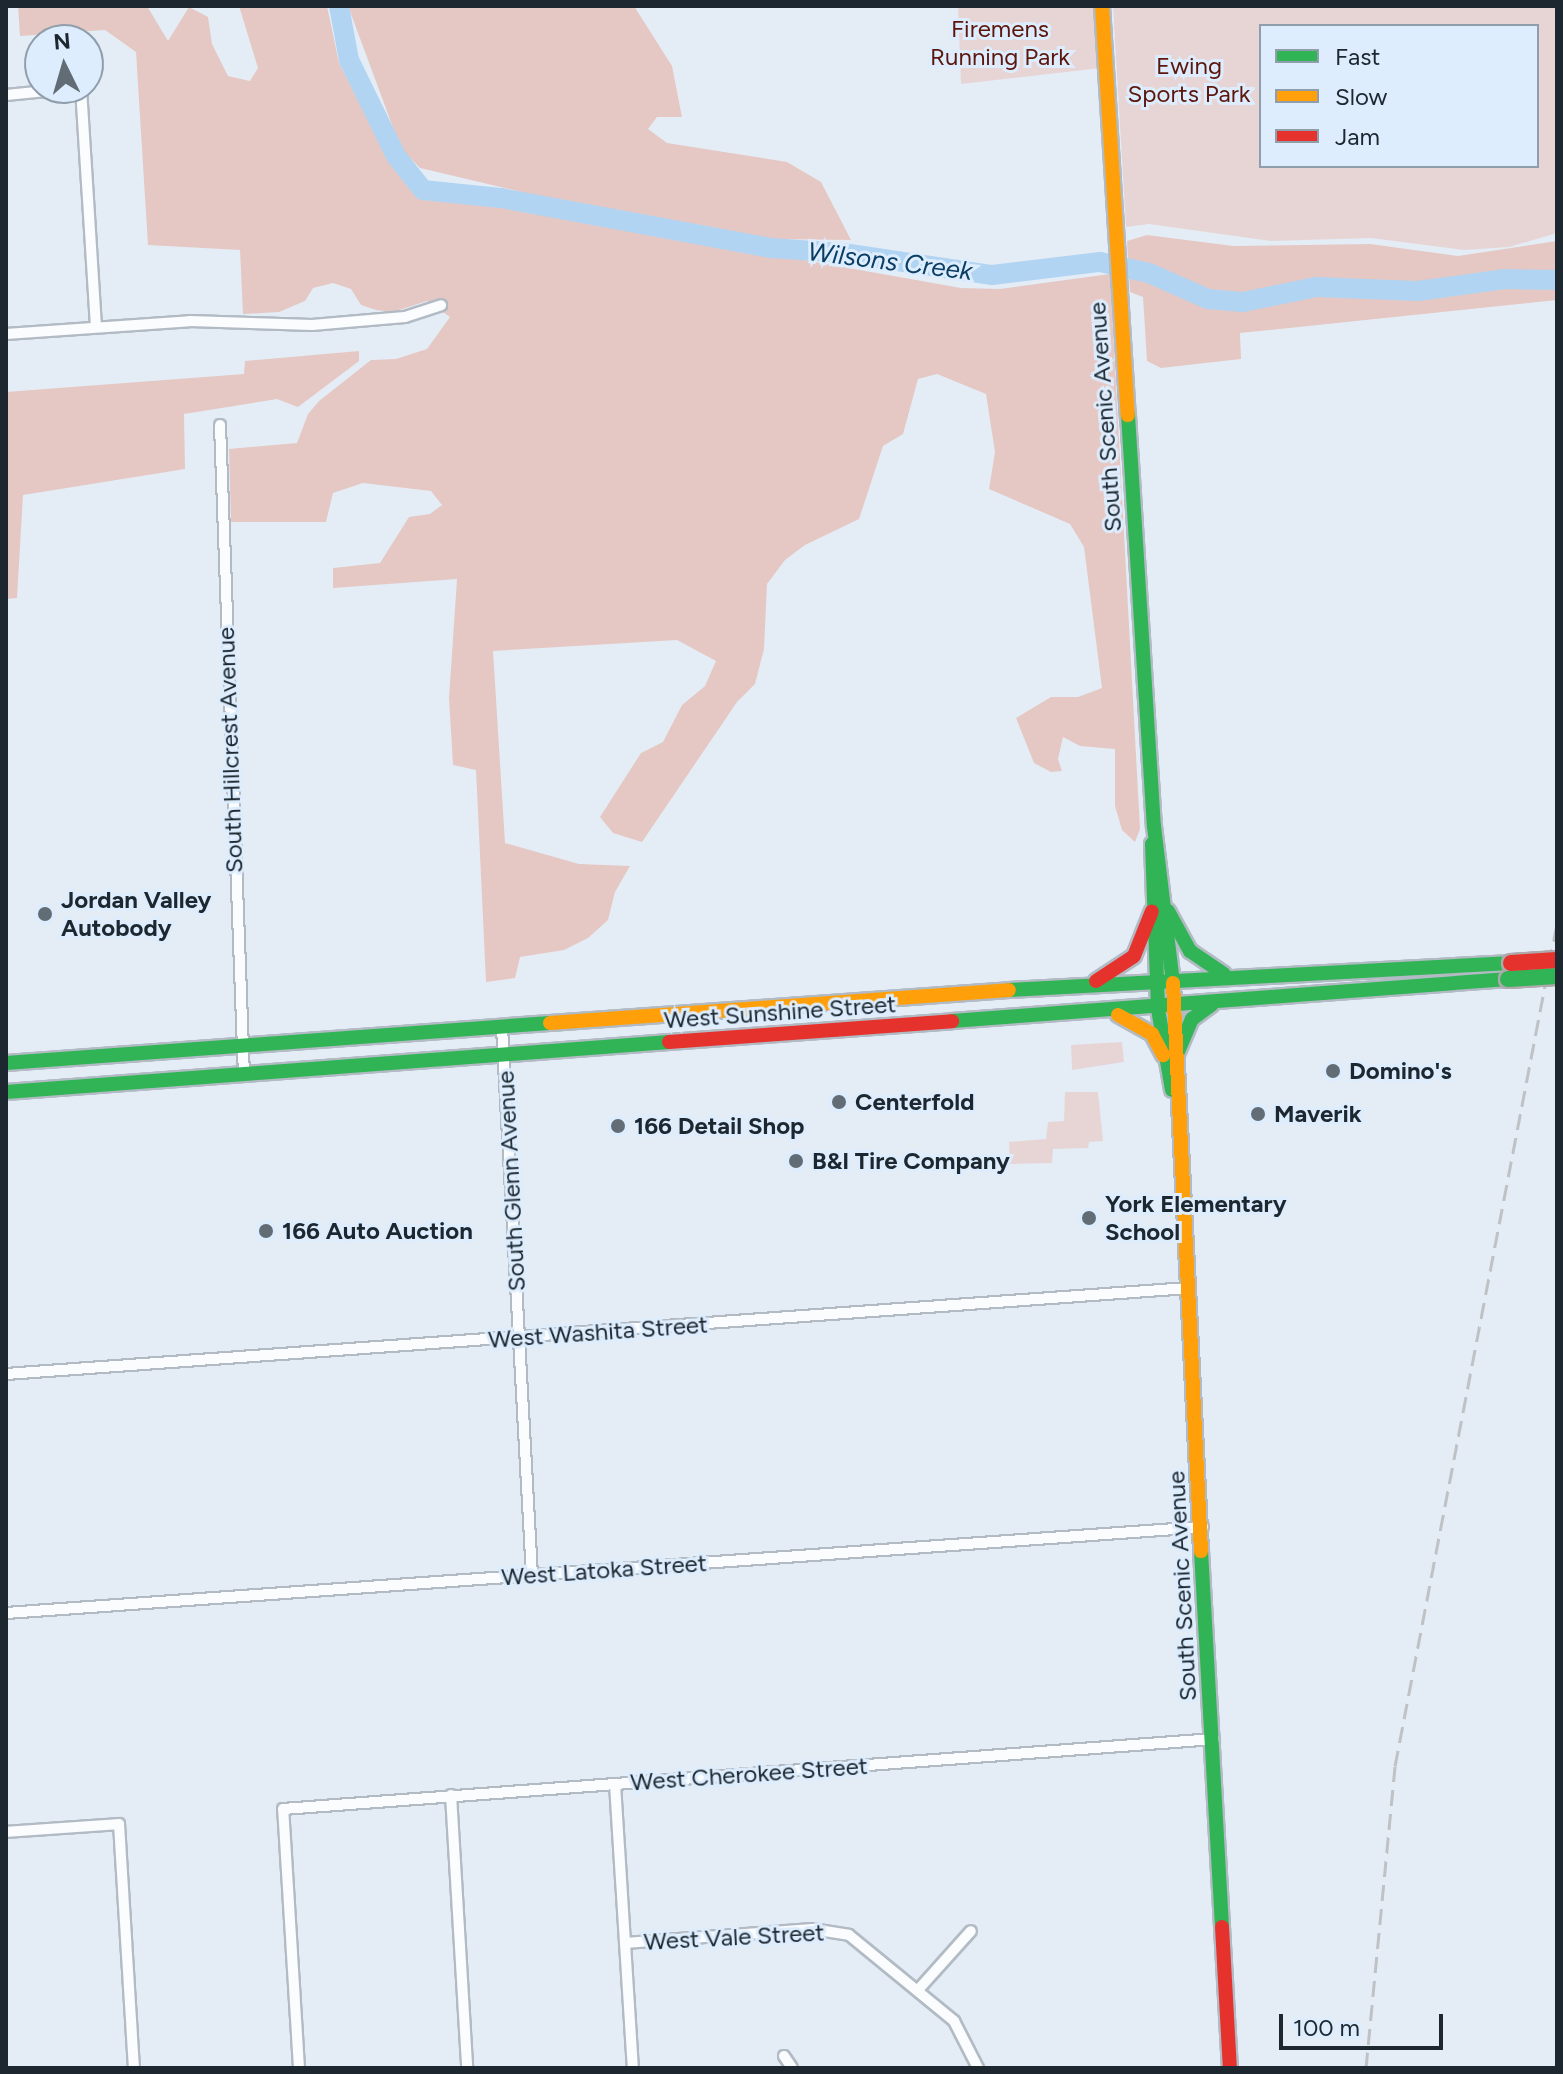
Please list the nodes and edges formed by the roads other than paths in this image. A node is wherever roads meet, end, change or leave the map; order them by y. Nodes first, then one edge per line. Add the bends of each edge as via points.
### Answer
1 (1102, 6) edge
2 (80, 104) edge
3 (441, 305) dead end
4 (96, 325) junction
5 (6, 334) edge
6 (220, 425) dead end
7 (1160, 911) junction
8 (1557, 960) edge
9 (1510, 971) junction
10 (1229, 976) junction
11 (1557, 976) edge
12 (1165, 979) junction
13 (1084, 985) junction
14 (1218, 1003) junction
15 (1167, 1008) junction
16 (1105, 1013) junction
17 (502, 1027) junction
18 (243, 1046) junction
19 (1170, 1055) junction
20 (504, 1056) junction
21 (6, 1063) edge
22 (244, 1075) junction
23 (6, 1092) edge
24 (1189, 1288) junction
25 (520, 1338) junction
26 (6, 1374) edge
27 (1203, 1527) junction
28 (532, 1575) junction
29 (6, 1613) edge
30 (1214, 1739) junction
31 (615, 1784) junction
32 (451, 1795) junction
33 (6, 1832) edge
34 (971, 1931) dead end
35 (625, 1943) junction
36 (918, 1990) junction
37 (784, 2056) dead end
38 (134, 2068) edge
39 (299, 2068) edge
40 (467, 2068) edge
41 (633, 2068) edge
42 (792, 2068) edge
43 (978, 2068) edge
44 (1230, 2068) edge

1 - 7 main road, South Scenic Avenue
2 - 4 street
3 - 4 street via 405,317 312,325
4 - 5 street
6 - 18 street, South Hillcrest Avenue
7 - 10 main road via 1190,951
7 - 12 main road, South Scenic Avenue
7 - 13 main road via 1134,956 1113,973
8 - 9 main road, West Sunshine Street, bridge
9 - 10 main road, West Sunshine Street
9 - 11 main road, West Sunshine Street, bridge
9 - 14 main road, West Sunshine Street
10 - 12 main road, West Sunshine Street
12 - 13 main road, West Sunshine Street
12 - 15 main road, South Scenic Avenue
13 - 17 main road, West Sunshine Street
14 - 15 main road, West Sunshine Street
14 - 19 main road via 1192,1019
15 - 16 main road, West Sunshine Street
15 - 19 main road, South Scenic Avenue
16 - 19 main road via 1140,1023
16 - 20 main road, West Sunshine Street
17 - 18 main road, West Sunshine Street
17 - 20 street, South Glenn Avenue
18 - 21 main road, West Sunshine Street
18 - 22 street, South Hillcrest Avenue
19 - 24 main road, South Scenic Avenue
20 - 22 main road, West Sunshine Street
20 - 25 street, South Glenn Avenue
22 - 23 main road, West Sunshine Street
24 - 25 street, West Washita Street
24 - 27 main road, South Scenic Avenue
25 - 26 street, West Washita Street
25 - 28 street, South Glenn Avenue
27 - 28 street, West Latoka Street
27 - 30 main road, South Scenic Avenue
28 - 29 street, West Latoka Street
30 - 31 street, West Cherokee Street
30 - 44 main road, South Scenic Avenue
31 - 32 street, West Cherokee Street
31 - 35 street
32 - 39 street, West Cherokee Street via 283,1809
32 - 40 street
33 - 38 street via 119,1824
34 - 36 street
35 - 36 street, West Vale Street via 831,1930 866,1945
35 - 41 street
36 - 43 street, West Vale Street via 959,2027
37 - 42 street

